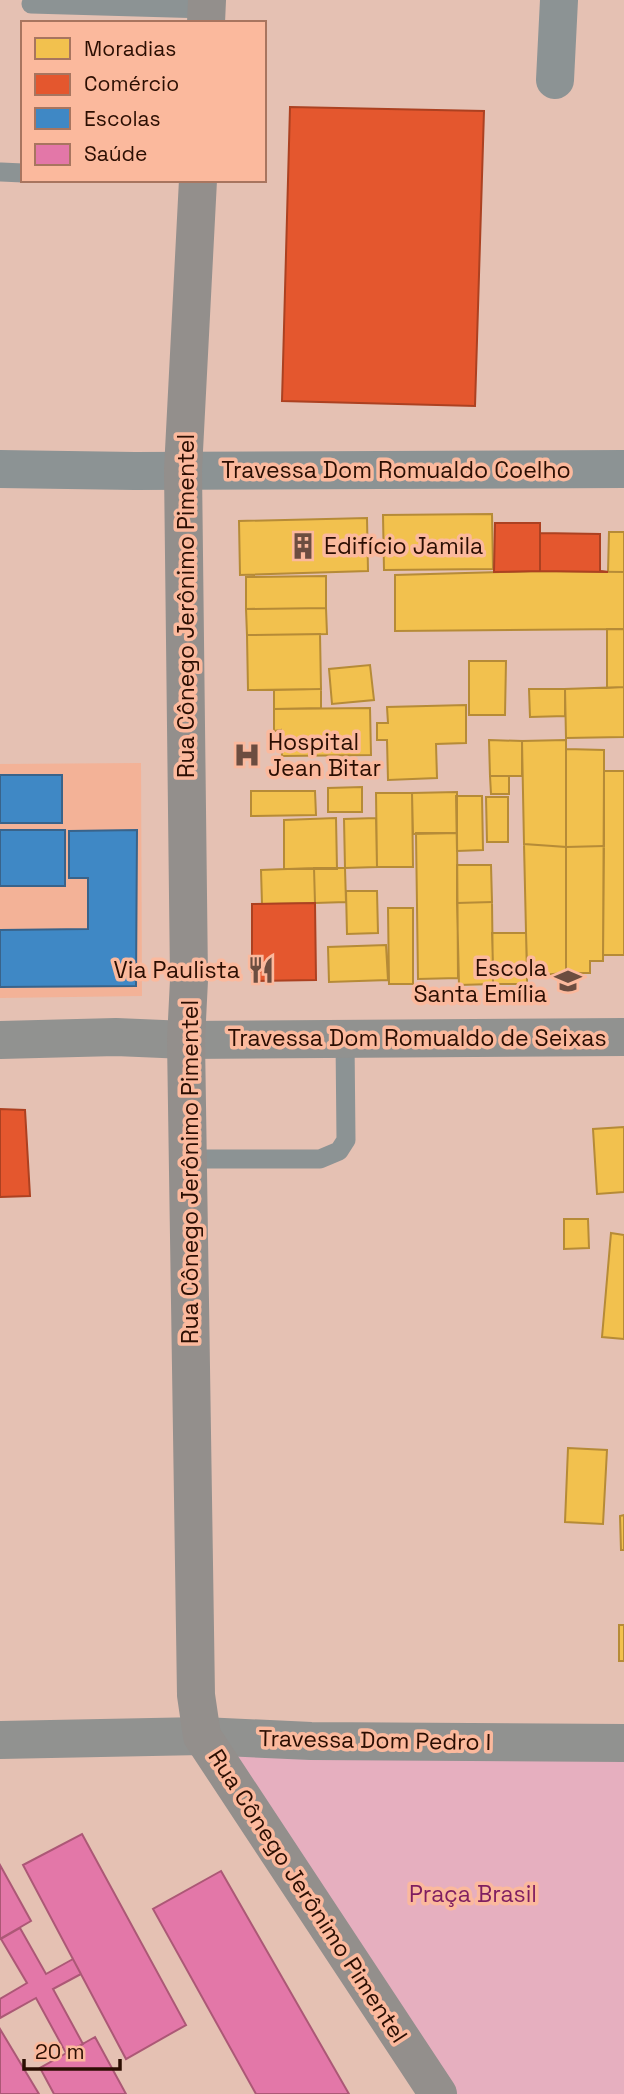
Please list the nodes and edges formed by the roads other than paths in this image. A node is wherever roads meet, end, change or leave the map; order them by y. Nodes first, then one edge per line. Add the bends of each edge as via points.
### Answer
1 (559, 0) edge
2 (31, 4) dead end
3 (207, 11) edge
4 (555, 80) dead end
5 (1, 172) edge
6 (21, 173) edge
7 (193, 182) edge
8 (0, 469) edge
9 (624, 469) edge
10 (183, 470) junction
11 (624, 1037) edge
12 (345, 1039) junction
13 (0, 1040) edge
14 (186, 1040) junction
15 (188, 1160) junction
16 (202, 1736) junction
17 (0, 1740) edge
18 (624, 1743) edge
19 (438, 2094) edge

1 - 4 street
2 - 3 lane
5 - 6 lane
7 - 10 main road, Rua Cônego Jerônimo Pimentel
8 - 10 street, Travessa Dom Romualdo Coelho
9 - 10 street, Travessa Dom Romualdo Coelho
10 - 14 main road, Rua Cônego Jerônimo Pimentel
11 - 12 street, Travessa Dom Romualdo de Seixas
12 - 14 street, Travessa Dom Romualdo de Seixas
12 - 15 lane via 346,1140 339,1152 320,1159
13 - 14 street, Travessa Dom Romualdo de Seixas
14 - 15 main road, Rua Cônego Jerônimo Pimentel
15 - 16 main road, Rua Cônego Jerônimo Pimentel via 197,1695
16 - 17 street, Travessa Dom Pedro I
16 - 18 street, Travessa Dom Pedro I
16 - 19 main road, Rua Cônego Jerônimo Pimentel

